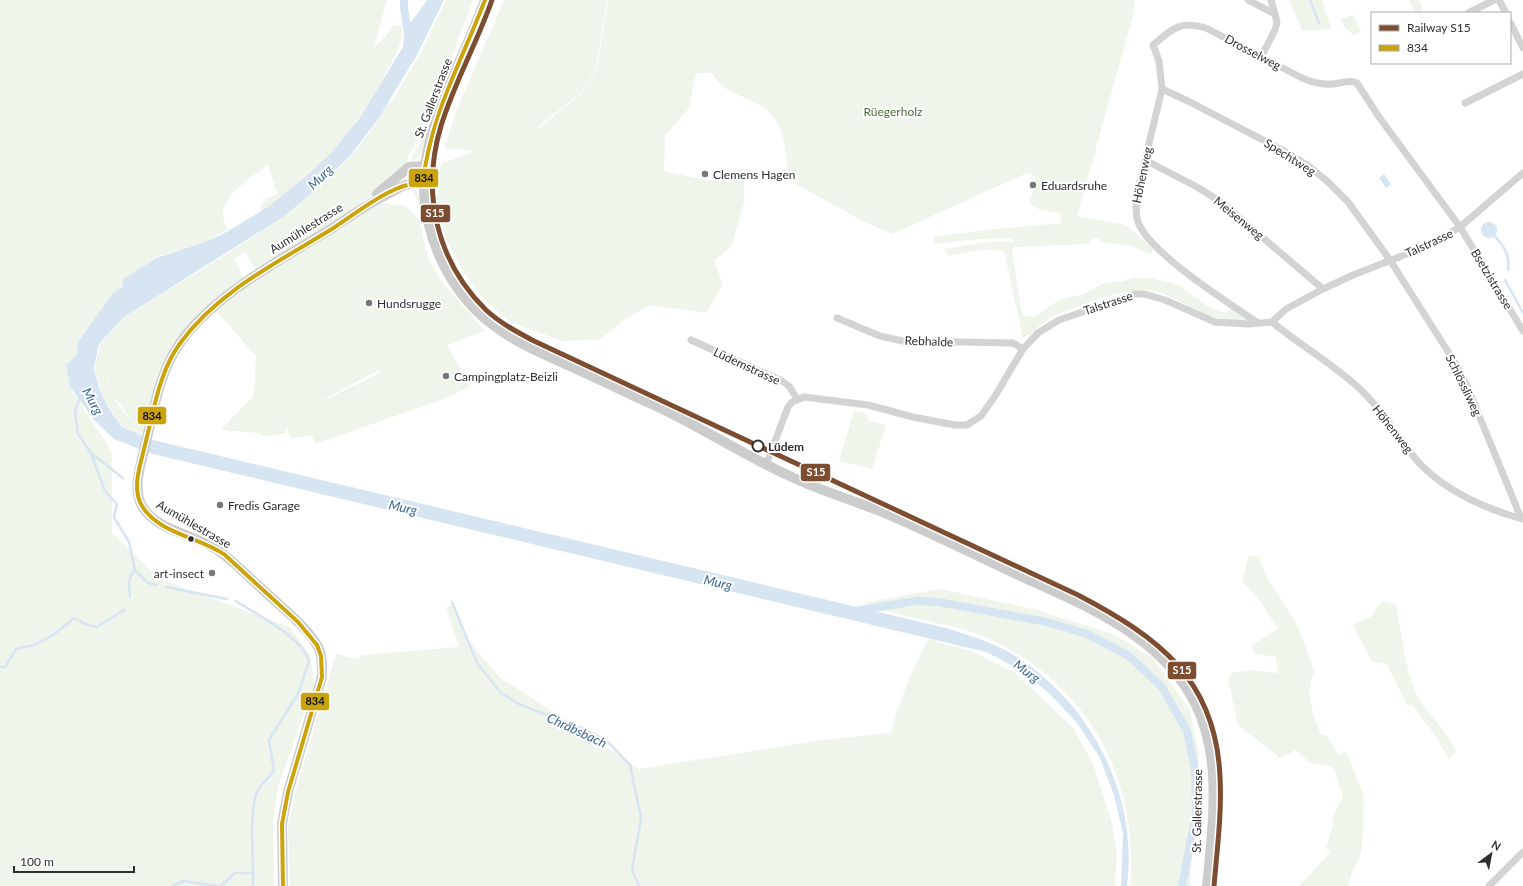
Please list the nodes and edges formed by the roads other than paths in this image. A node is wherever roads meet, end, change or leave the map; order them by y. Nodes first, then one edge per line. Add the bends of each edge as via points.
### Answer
1 (485, 0) edge
2 (1248, 0) edge
3 (1271, 0) edge
4 (1494, 0) edge
5 (1499, 0) edge
6 (1470, 12) edge
7 (1505, 12) edge
8 (1275, 14) junction
9 (1511, 24) edge
10 (1153, 45) joint
11 (1523, 48) edge
12 (1261, 56) junction
13 (1523, 74) edge
14 (1357, 83) joint
15 (1162, 89) junction
16 (1466, 103) dead end
17 (1146, 160) junction
18 (425, 166) junction
19 (1523, 173) edge
20 (424, 182) junction
21 (372, 201) junction
22 (1460, 228) junction
23 (1390, 260) junction
24 (1323, 289) junction
25 (837, 318) dead end
26 (1272, 322) junction
27 (1258, 323) junction
28 (1523, 331) edge
29 (691, 340) dead end
30 (1023, 349) junction
31 (797, 399) junction
32 (766, 465) junction
33 (1522, 519) edge
34 (1523, 852) edge
35 (283, 886) edge
36 (1207, 886) edge
37 (1489, 886) edge

1 - 18 main road, St. Gallerstrasse via 439,113
2 - 8 street
3 - 8 street
4 - 6 street
5 - 7 street
8 - 12 street via 1275,30
9 - 11 street
10 - 12 street, Drosselweg via 1173,28 1183,24 1195,24
10 - 15 street, Höhenweg via 1159,61
12 - 14 street, Drosselweg via 1317,84 1331,85 1349,81
13 - 16 street
14 - 22 street, Bsetzistrasse via 1378,117
15 - 17 street, Höhenweg
15 - 23 street, Spechtweg via 1307,165 1348,202
17 - 24 street, Meisenweg via 1221,202
17 - 27 street, Höhenweg via 1136,209 1143,232 1154,246 1179,267
18 - 20 main road, St. Gallerstrasse
18 - 21 main road, Aumühlestrasse via 415,165 405,170
19 - 22 street, Talstrasse
20 - 21 main road, Aumühlestrasse via 402,185
20 - 32 main road, St. Gallerstrasse via 430,229 444,268 463,295 488,321 530,348 669,412
21 - 35 main road, Aumühlestrasse via 227,295 181,341 165,370 141,465 138,492 148,514 225,556 306,630 318,647 322,659 322,677 288,792 282,824
22 - 23 street, Talstrasse via 1430,245
22 - 28 street, Bsetzistrasse
23 - 24 street, Talstrasse
23 - 33 street, Schlössliweg via 1467,386
24 - 26 street, Talstrasse via 1286,309
25 - 30 street, Rebhalde via 890,339 914,342 1013,343
26 - 27 street, Talstrasse
26 - 33 street, Höhenweg via 1332,365 1363,392 1431,474 1484,506
27 - 30 street, Talstrasse via 1215,322 1165,300 1135,294 1059,320 1038,333
29 - 31 street, Lüdemstrasse via 782,381 789,386
30 - 31 street, Talstrasse via 981,416 967,425 913,417 868,405 812,397
31 - 32 street via 788,407
32 - 36 main road, St. Gallerstrasse via 898,518 1068,598 1125,629 1158,654 1183,683 1195,702 1209,745 1213,796
34 - 37 street

